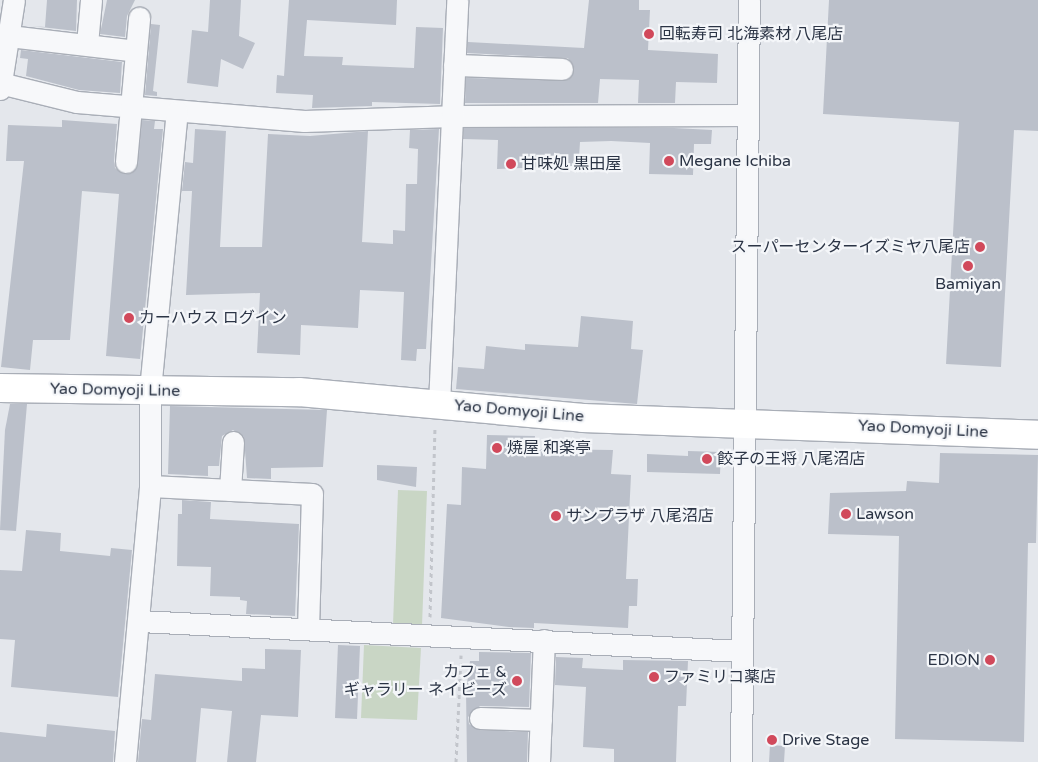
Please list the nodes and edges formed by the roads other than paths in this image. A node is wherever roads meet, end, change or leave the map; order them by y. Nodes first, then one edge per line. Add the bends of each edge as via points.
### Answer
1 (14, 0) edge
2 (91, 0) edge
3 (456, 0) edge
4 (749, 0) edge
5 (139, 18) dead end
6 (9, 36) junction
7 (87, 44) junction
8 (136, 51) junction
9 (454, 65) junction
10 (562, 69) dead end
11 (0, 84) edge
12 (0, 89) edge
13 (132, 108) junction
14 (177, 112) junction
15 (748, 115) junction
16 (451, 116) junction
17 (126, 162) dead end
18 (0, 388) edge
19 (150, 390) junction
20 (437, 412) junction
21 (742, 421) junction
22 (1038, 435) edge
23 (233, 442) dead end
24 (150, 486) junction
25 (230, 490) junction
26 (139, 621) junction
27 (308, 629) junction
28 (544, 640) junction
29 (742, 651) junction
30 (480, 718) dead end
31 (541, 720) junction
32 (125, 762) edge
33 (539, 762) edge
34 (741, 762) edge

1 - 6 street
2 - 7 street
3 - 9 street
4 - 15 street
5 - 8 street
6 - 7 street
6 - 11 street
7 - 8 street
8 - 13 street
9 - 10 street
9 - 16 street
11 - 12 street
11 - 13 street via 77,102
13 - 14 street
13 - 17 street
14 - 16 street via 304,121
14 - 19 street
15 - 16 street
15 - 21 street
16 - 20 street
18 - 19 main road, Yao Domyoji Line
19 - 20 main road, Yao Domyoji Line via 299,392
19 - 24 street
20 - 21 main road, Yao Domyoji Line
21 - 22 main road, Yao Domyoji Line
21 - 29 street
23 - 25 street
24 - 25 street
24 - 26 street
25 - 27 street via 312,494
26 - 27 street
26 - 32 street
27 - 28 street
28 - 29 street
28 - 31 street
29 - 34 street
30 - 31 street
31 - 33 street

